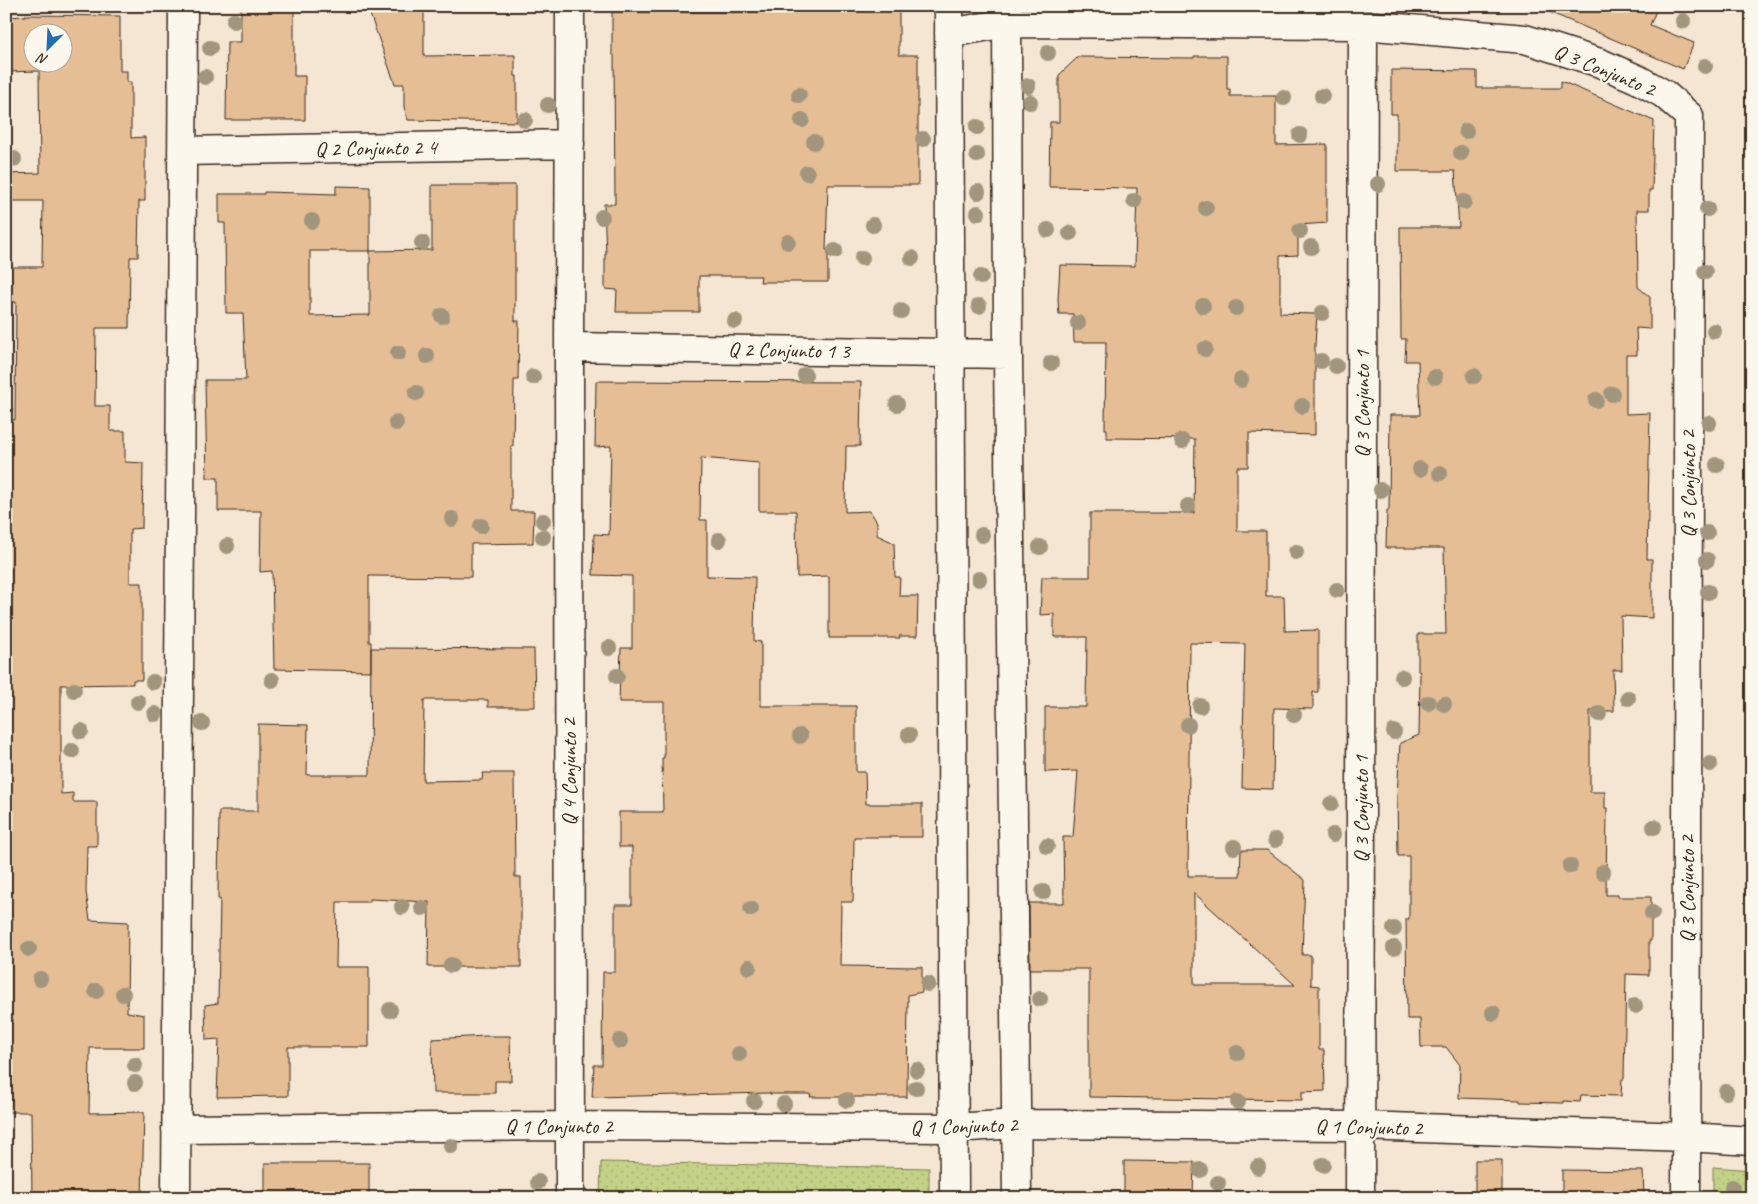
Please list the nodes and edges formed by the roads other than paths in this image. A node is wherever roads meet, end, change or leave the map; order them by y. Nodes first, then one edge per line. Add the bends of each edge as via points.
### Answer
1 (183, 6) edge
2 (570, 6) edge
3 (949, 6) edge
4 (1007, 14) edge
5 (1363, 25) junction
6 (950, 33) junction
7 (570, 144) junction
8 (182, 151) junction
9 (568, 347) junction
10 (950, 352) junction
11 (1008, 354) junction
12 (1017, 1124) junction
13 (570, 1126) junction
14 (1361, 1126) junction
15 (954, 1128) junction
16 (176, 1129) junction
17 (1687, 1137) junction
18 (1752, 1141) edge
19 (176, 1198) edge
20 (570, 1198) edge
21 (954, 1198) edge
22 (1017, 1198) edge
23 (1360, 1198) edge
24 (1686, 1198) edge

1 - 8 street
2 - 7 street, Q 4 Conjunto 2
3 - 6 street
4 - 5 street
4 - 6 street
4 - 11 street
5 - 14 street, Q 3 Conjunto 1
5 - 17 street, Q 3 Conjunto 2 via 1525,38 1637,78 1664,94 1689,116
6 - 10 street
7 - 8 street, Q 2 Conjunto 2 4
7 - 9 street, Q 4 Conjunto 2
8 - 16 street
9 - 10 street, Q 2 Conjunto 1 3
9 - 13 street, Q 4 Conjunto 2
10 - 11 street, Q 2 Conjunto 1 3
10 - 15 street
11 - 12 street
12 - 14 street, Q 1 Conjunto 2
12 - 15 street, Q 1 Conjunto 2
12 - 22 street
13 - 15 street, Q 1 Conjunto 2
13 - 16 street, Q 1 Conjunto 2
13 - 20 street, Q 4 Conjunto 2
14 - 17 street, Q 1 Conjunto 2
14 - 23 street, Q 3 Conjunto 1
15 - 21 street
16 - 19 street
17 - 18 street, Q 1 Conjunto 2
17 - 24 street, Q 3 Conjunto 2

